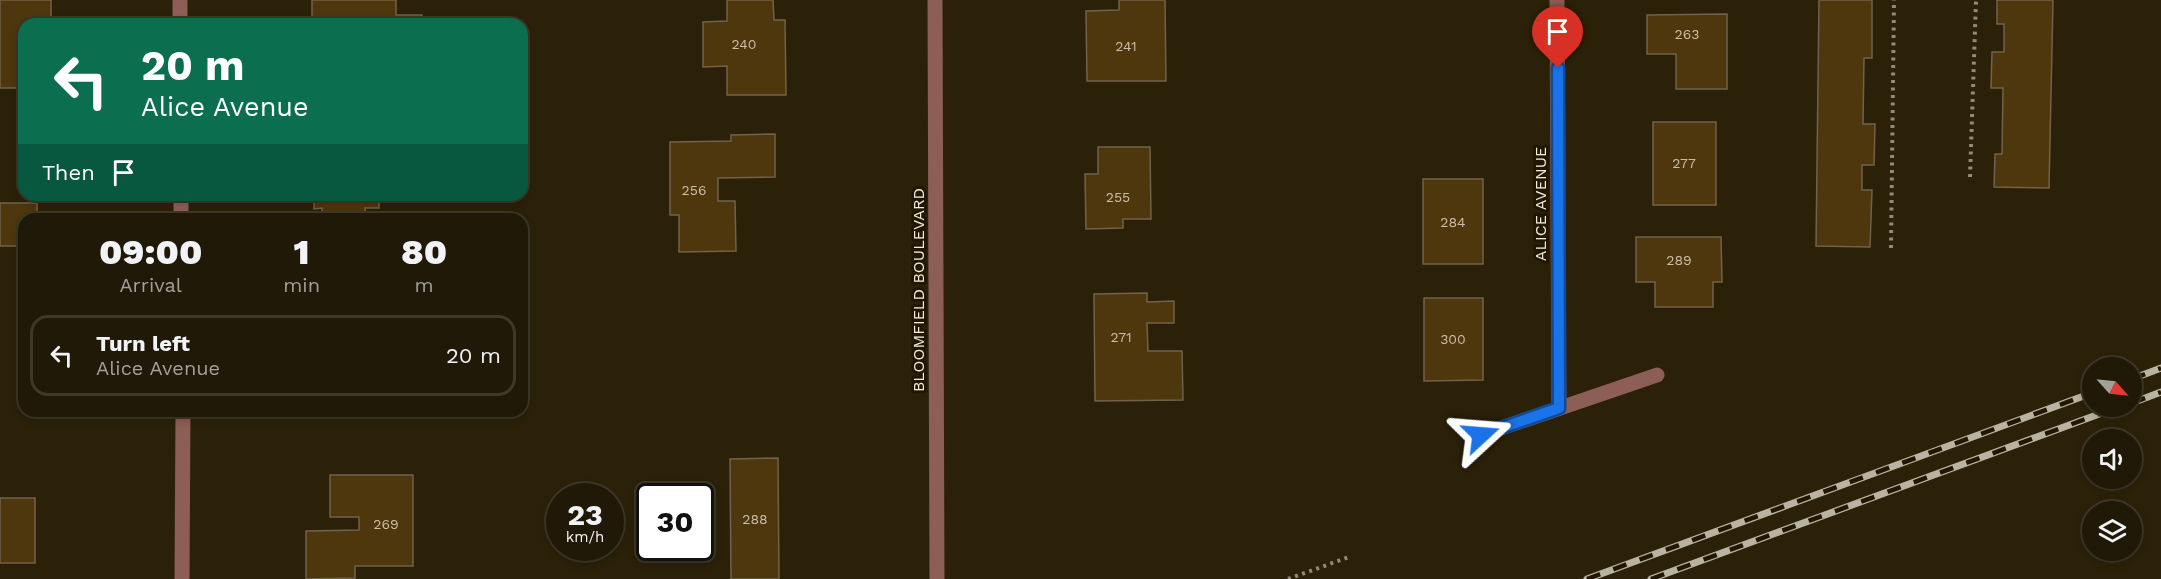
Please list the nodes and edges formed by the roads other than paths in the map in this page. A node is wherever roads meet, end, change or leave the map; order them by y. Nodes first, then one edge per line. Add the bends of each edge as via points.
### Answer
1 (180, 0) edge
2 (935, 0) edge
3 (1557, 0) edge
4 (180, 18) edge
5 (1657, 375) dead end
6 (1559, 408) junction
7 (183, 417) edge
8 (1481, 435) dead end
9 (182, 579) edge
10 (937, 579) edge

1 - 4 street
2 - 10 street, BLOOMFIELD BOULEVARD
3 - 6 street, ALICE AVENUE
5 - 6 street
6 - 8 street
7 - 9 street

